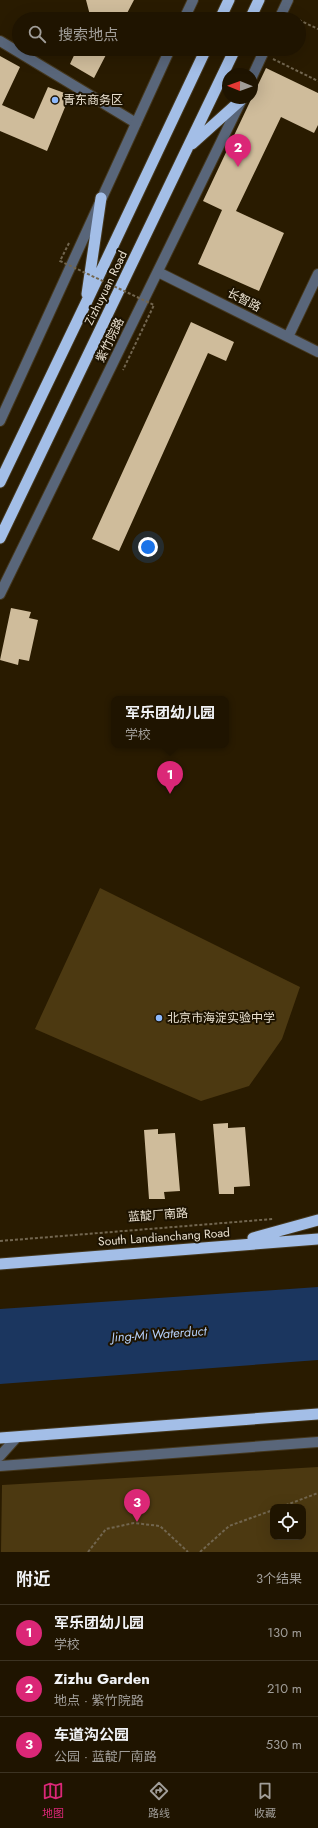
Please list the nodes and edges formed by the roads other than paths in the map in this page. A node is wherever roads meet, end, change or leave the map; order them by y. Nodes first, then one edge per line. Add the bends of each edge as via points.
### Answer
1 (193, 0) edge
2 (229, 0) edge
3 (259, 0) edge
4 (288, 0) edge
5 (187, 12) edge
6 (223, 12) edge
7 (253, 12) edge
8 (282, 12) edge
9 (0, 41) edge
10 (12, 48) edge
11 (25, 56) edge
12 (167, 56) edge
13 (203, 56) edge
14 (233, 56) edge
15 (262, 56) edge
16 (256, 68) edge
17 (236, 104) edge
18 (240, 104) edge
19 (136, 123) junction
20 (187, 149) junction
21 (101, 198) junction
22 (158, 272) junction
23 (318, 274) edge
24 (86, 305) junction
25 (288, 337) junction
26 (318, 352) edge
27 (3, 407) edge
28 (0, 421) edge
29 (0, 482) edge
30 (0, 538) edge
31 (0, 594) edge
32 (318, 1220) edge
33 (318, 1239) edge
34 (230, 1245) junction
35 (0, 1260) edge
36 (12, 1262) junction
37 (0, 1264) edge
38 (318, 1414) edge
39 (17, 1437) junction
40 (0, 1438) edge
41 (318, 1442) edge
42 (0, 1456) edge
43 (0, 1466) edge

1 - 5 street
2 - 6 highway
3 - 7 highway
4 - 8 street
9 - 10 street
11 - 19 street
12 - 19 street
13 - 24 highway, Zizhuyuan Road
14 - 20 highway, Zizhuyuan Road
15 - 16 street
17 - 20 highway
18 - 22 street, 紫竹院路
19 - 21 street
20 - 30 highway, Zizhuyuan Road
21 - 24 highway
21 - 27 street
22 - 25 street, 长智路
22 - 31 street, 紫竹院路
23 - 25 street
24 - 29 highway, Zizhuyuan Road
25 - 26 street, 长智路
27 - 28 street
32 - 34 highway
33 - 34 highway, South Landianchang Road
34 - 36 highway, South Landianchang Road
35 - 36 highway
36 - 37 highway
38 - 39 highway
39 - 40 highway
39 - 42 street
41 - 43 street

